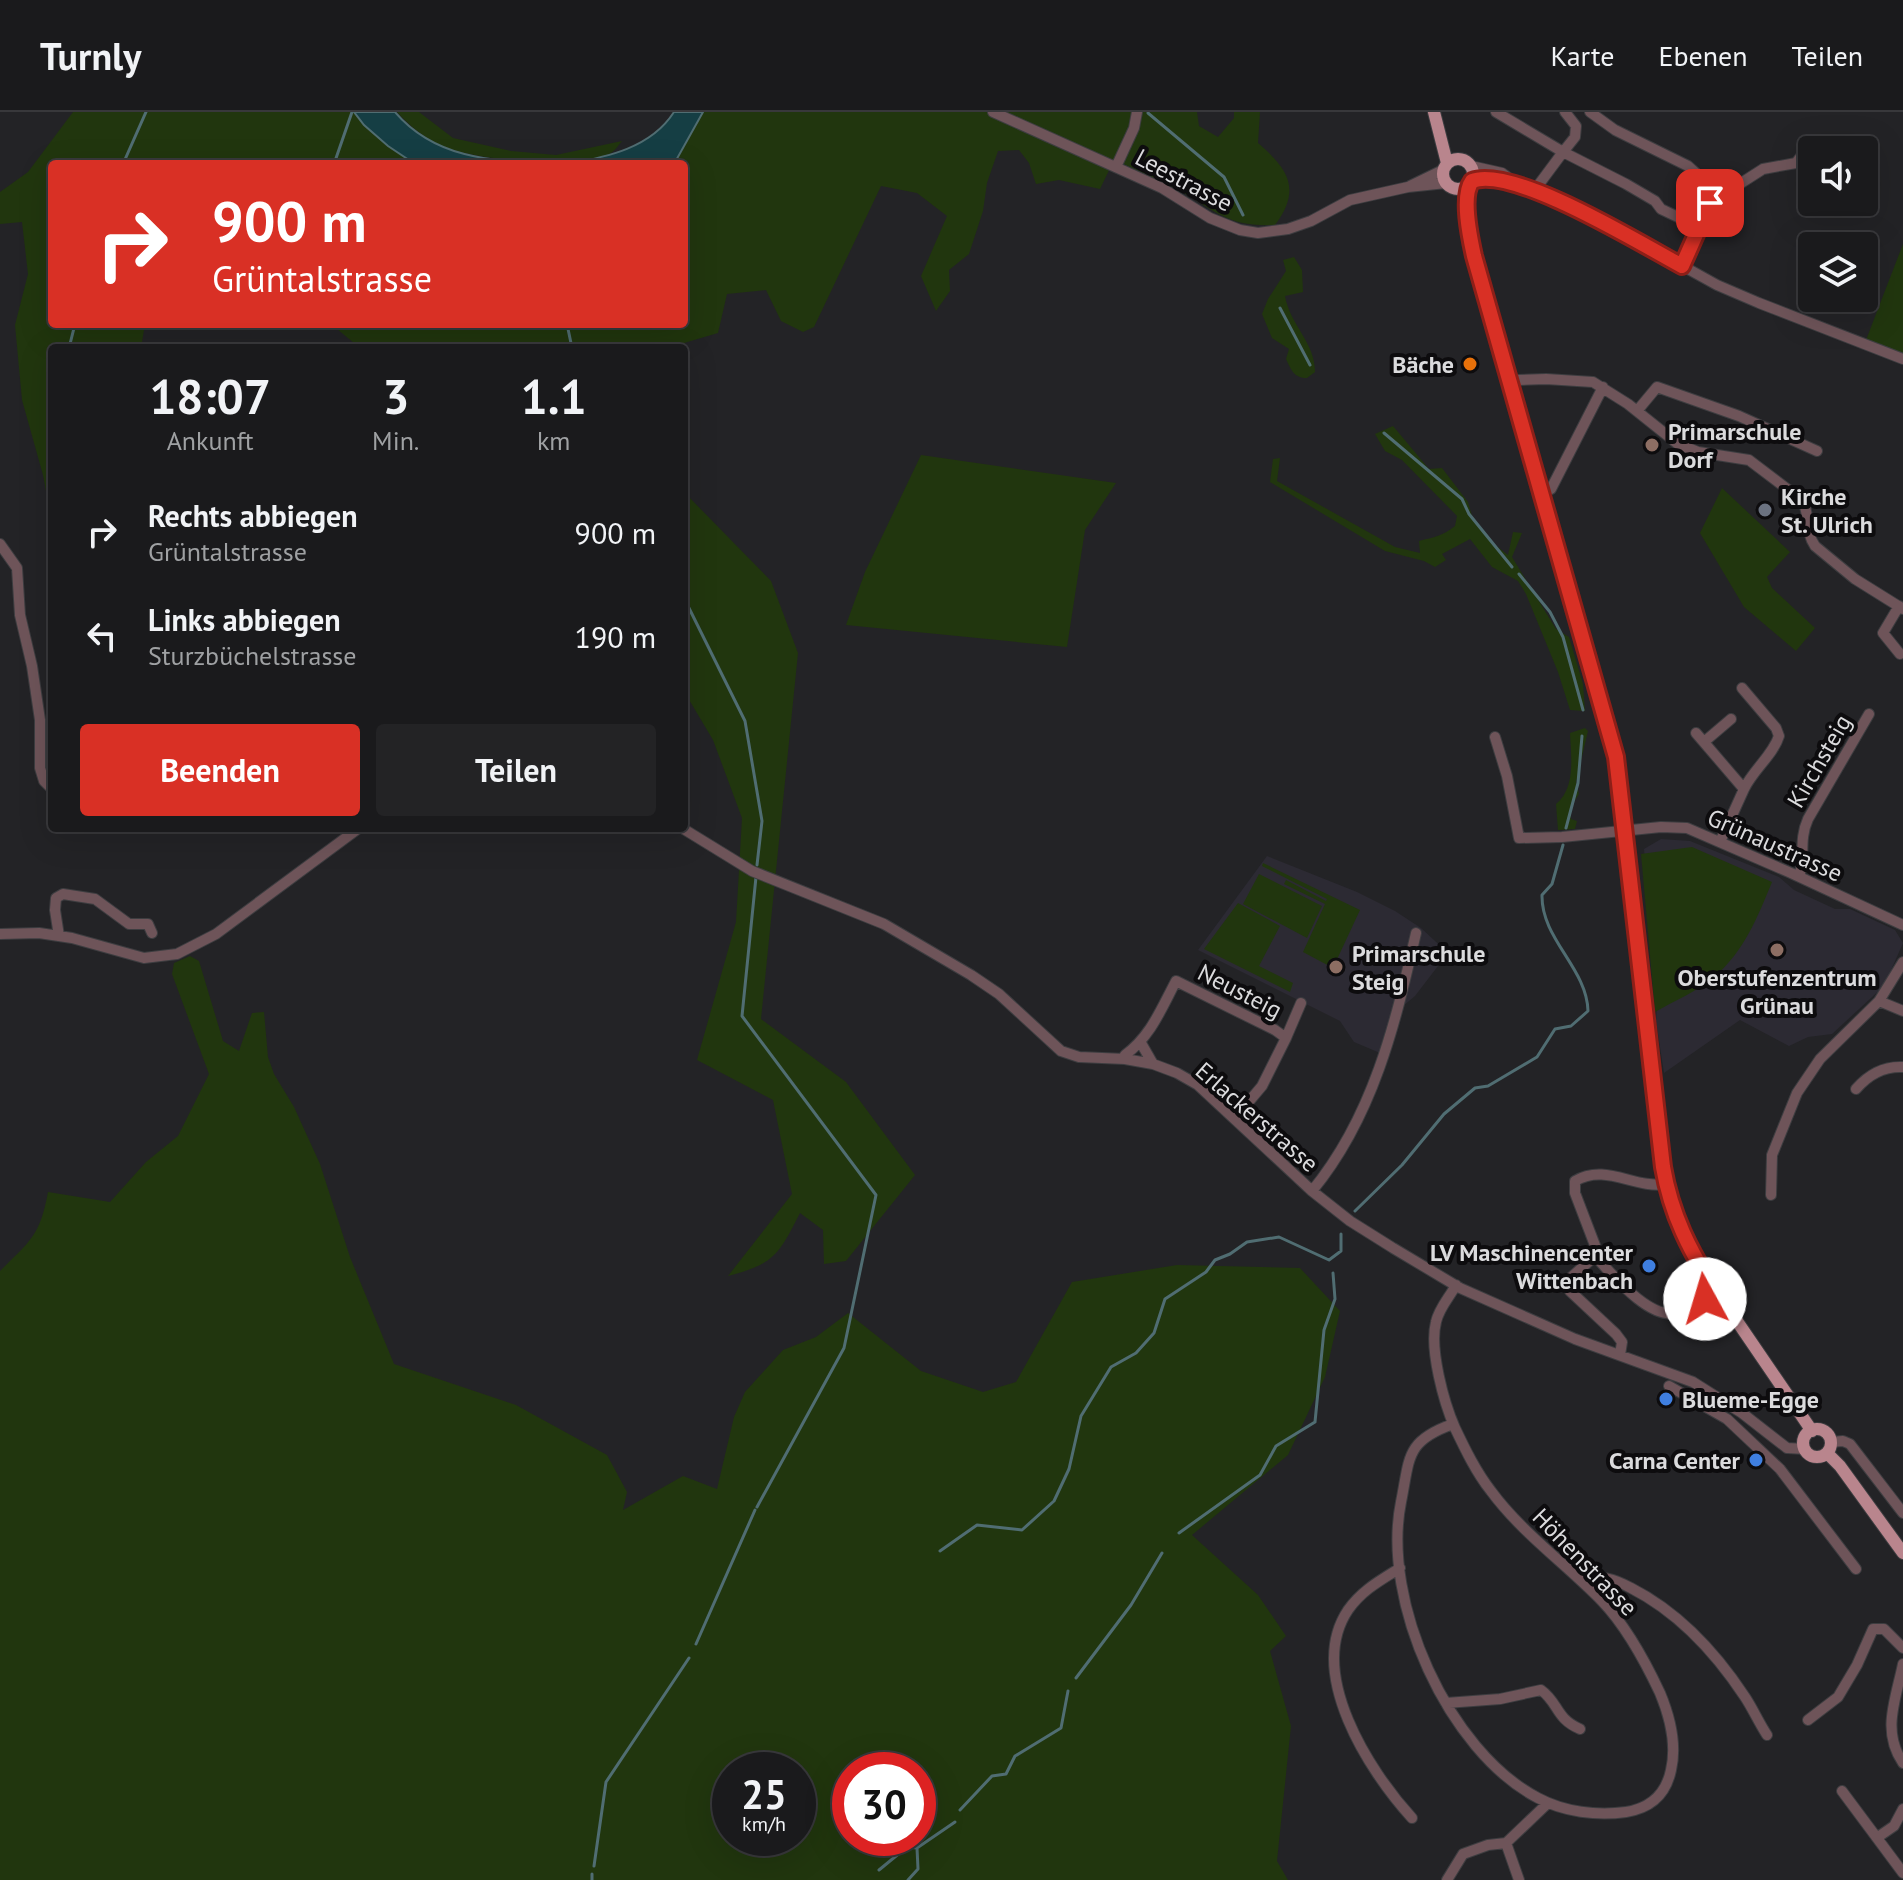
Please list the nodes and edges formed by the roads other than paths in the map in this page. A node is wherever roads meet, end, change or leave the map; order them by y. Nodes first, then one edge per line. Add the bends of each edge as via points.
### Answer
1 (993, 112) edge
2 (1137, 112) edge
3 (1434, 112) edge
4 (1496, 112) edge
5 (1565, 112) edge
6 (1590, 112) edge
7 (1438, 125) junction
8 (1563, 152) junction
9 (1798, 160) edge
10 (1466, 163) junction
11 (1116, 167) junction
12 (1448, 176) junction
13 (1514, 182) junction
14 (1470, 184) junction
15 (1534, 191) junction
16 (1710, 203) junction
17 (1468, 224) junction
18 (1701, 228) junction
19 (1682, 266) junction
20 (1903, 359) edge
21 (1510, 383) junction
22 (1603, 387) junction
23 (1637, 411) junction
24 (1817, 451) dead end
25 (1542, 493) junction
26 (0, 544) edge
27 (1901, 608) edge
28 (1900, 654) dead end
29 (1742, 688) dead end
30 (1869, 714) dead end
31 (1731, 719) dead end
32 (1495, 737) dead end
33 (48, 785) edge
34 (1744, 789) junction
35 (1625, 830) junction
36 (354, 832) edge
37 (688, 832) edge
38 (1720, 842) junction
39 (1799, 876) junction
40 (1903, 925) edge
41 (152, 933) dead end
42 (1416, 933) dead end
43 (0, 934) edge
44 (59, 936) junction
45 (1903, 962) edge
46 (1879, 1001) junction
47 (1301, 1003) dead end
48 (1903, 1011) edge
49 (1286, 1038) junction
50 (1141, 1043) junction
51 (1125, 1059) junction
52 (1153, 1064) junction
53 (1903, 1067) edge
54 (1856, 1089) dead end
55 (1235, 1118) junction
56 (1666, 1184) junction
57 (1312, 1191) junction
58 (1771, 1195) dead end
59 (1595, 1256) junction
60 (1456, 1285) junction
61 (1716, 1291) junction
62 (1620, 1355) junction
63 (1669, 1386) dead end
64 (1453, 1424) junction
65 (1760, 1427) junction
66 (1812, 1431) junction
67 (1749, 1439) junction
68 (1829, 1448) junction
69 (1805, 1449) junction
70 (1903, 1513) edge
71 (1903, 1553) edge
72 (1400, 1568) junction
73 (1856, 1569) dead end
74 (1586, 1585) junction
75 (1903, 1648) edge
76 (1903, 1664) edge
77 (1446, 1703) junction
78 (1808, 1720) dead end
79 (1580, 1729) dead end
80 (1767, 1735) dead end
81 (1903, 1763) edge
82 (1842, 1791) dead end
83 (1548, 1803) junction
84 (1903, 1809) edge
85 (1412, 1818) dead end
86 (1878, 1837) junction
87 (1506, 1843) junction
88 (1903, 1873) edge
89 (1447, 1880) edge
90 (1519, 1880) edge

1 - 11 street, Leestrasse
2 - 11 street
3 - 7 main road
4 - 8 street
5 - 8 street via 1576,126 1575,137
6 - 16 street via 1696,171 1707,183
7 - 10 main road
7 - 12 main road
8 - 15 street
8 - 18 street
9 - 16 street via 1763,169
10 - 12 main road
10 - 13 street via 1495,170
10 - 14 main road
11 - 12 street, Leestrasse via 1225,226 1258,233 1311,221 1350,200
12 - 14 main road
12 - 17 main road
13 - 14 street via 1488,177
13 - 15 street
14 - 17 main road
15 - 19 street
16 - 18 street
17 - 21 main road
18 - 19 street
19 - 20 street via 1759,303
21 - 22 street via 1569,379
21 - 25 main road
22 - 23 street
22 - 25 street via 1551,489
23 - 24 street via 1657,387
23 - 27 street via 1678,444 1761,468 1803,501 1815,546
25 - 35 main road via 1608,719
26 - 33 street via 17,568 20,615 40,720 40,768
27 - 28 street via 1883,633
29 - 34 street via 1779,736
30 - 39 street, Kirchsteig via 1802,832
31 - 34 street via 1700,738
32 - 35 street, Grünaustrasse via 1519,838
34 - 38 street
35 - 38 street, Grünaustrasse via 1679,827
35 - 56 main road
36 - 44 street via 187,950 140,957
37 - 51 street, Erlackerstrasse via 752,871 884,924 971,975 1061,1051
38 - 39 street, Grünaustrasse
39 - 40 street, Grünaustrasse
41 - 44 street via 148,924 129,924 100,901 63,894 56,898
42 - 57 street via 1388,1050 1372,1093
43 - 44 street
45 - 46 street
46 - 48 street
46 - 58 street via 1820,1059 1797,1093 1772,1155
47 - 49 street
49 - 50 street, Neusteig via 1176,981
49 - 55 street, Neusteig via 1262,1086
50 - 51 street
50 - 52 street
51 - 52 street, Erlackerstrasse
52 - 55 street, Erlackerstrasse via 1198,1085
53 - 54 street via 1881,1070
55 - 57 street, Erlackerstrasse
56 - 59 street via 1606,1173 1575,1181
56 - 61 main road via 1685,1240
57 - 60 street, Erlackerstrasse via 1350,1221
59 - 61 street via 1633,1296 1670,1314
59 - 62 street via 1567,1281 1570,1291 1622,1342
60 - 62 street, Erlackerstrasse
60 - 64 street, Höhenstrasse via 1433,1333
61 - 66 main road
62 - 65 street, Erlackerstrasse via 1693,1382
63 - 67 street via 1727,1419
64 - 72 street, Höhenstrasse via 1429,1435 1409,1455 1399,1510
64 - 74 street, Höhenstrasse via 1491,1491
65 - 67 street
65 - 69 street, Erlackerstrasse via 1787,1448
66 - 68 main road via 1826,1433
66 - 69 main road
67 - 73 street via 1805,1499
68 - 69 main road via 1814,1457
68 - 70 street via 1843,1441 1850,1444
68 - 71 main road
72 - 77 street, Höhenstrasse via 1414,1638
72 - 85 street via 1354,1601 1333,1655 1353,1730
74 - 80 street via 1595,1579 1612,1580 1674,1615 1721,1665
74 - 83 street, Höhenstrasse via 1618,1621 1654,1681 1669,1719 1673,1759 1664,1790 1645,1807 1614,1814
75 - 78 street via 1884,1629 1873,1629 1838,1697
76 - 81 street via 1890,1729
77 - 79 street via 1541,1690 1566,1723
77 - 83 street, Höhenstrasse via 1495,1767
82 - 86 street
83 - 87 street
84 - 86 street via 1894,1826
86 - 88 street
87 - 89 street via 1463,1854
87 - 90 street

